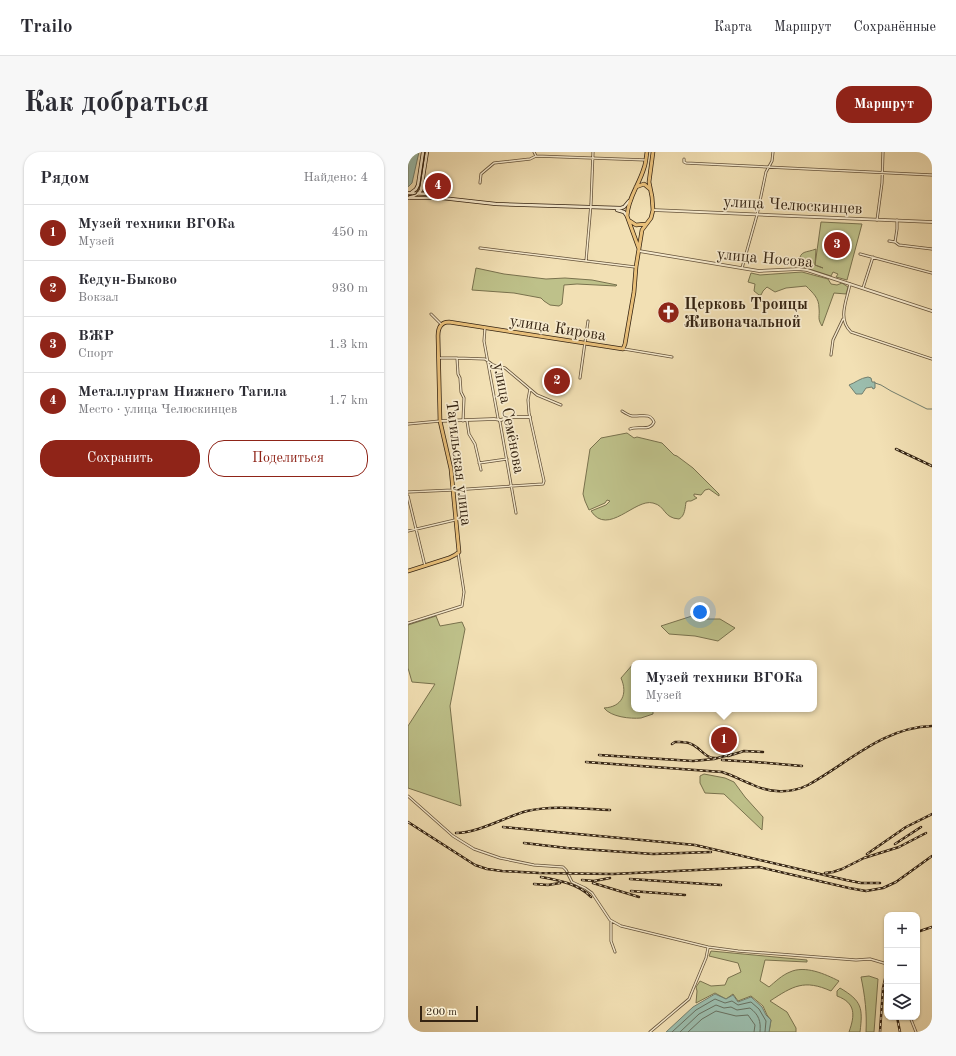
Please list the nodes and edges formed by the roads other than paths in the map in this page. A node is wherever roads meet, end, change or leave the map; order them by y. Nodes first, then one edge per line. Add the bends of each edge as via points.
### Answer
1 (423, 152) edge
2 (427, 152) edge
3 (534, 152) edge
4 (594, 152) edge
5 (647, 152) edge
6 (653, 152) edge
7 (774, 152) edge
8 (882, 152) edge
9 (536, 156) junction
10 (594, 158) junction
11 (684, 159) dead end
12 (646, 160) junction
13 (769, 166) junction
14 (882, 173) junction
15 (932, 175) edge
16 (422, 183) junction
17 (480, 183) dead end
18 (636, 187) junction
19 (651, 190) junction
20 (408, 193) edge
21 (419, 194) junction
22 (429, 194) junction
23 (408, 198) edge
24 (442, 198) junction
25 (630, 199) junction
26 (591, 208) junction
27 (608, 208) junction
28 (653, 210) junction
29 (757, 215) junction
30 (628, 218) junction
31 (877, 220) junction
32 (897, 220) junction
33 (932, 222) edge
34 (646, 224) junction
35 (889, 241) dead end
36 (895, 242) junction
37 (480, 248) dead end
38 (932, 248) edge
39 (639, 250) junction
40 (860, 254) dead end
41 (873, 257) junction
42 (586, 261) junction
43 (636, 268) junction
44 (742, 269) junction
45 (932, 273) edge
46 (851, 283) junction
47 (863, 288) junction
48 (932, 311) edge
49 (431, 314) dead end
50 (843, 318) junction
51 (588, 320) dead end
52 (442, 324) junction
53 (485, 328) junction
54 (584, 344) junction
55 (623, 349) junction
56 (831, 355) dead end
57 (672, 357) dead end
58 (438, 358) junction
59 (457, 358) junction
60 (932, 359) edge
61 (488, 361) junction
62 (580, 378) dead end
63 (530, 389) junction
64 (561, 405) dead end
65 (622, 411) dead end
66 (530, 417) junction
67 (499, 420) junction
68 (440, 421) junction
69 (463, 421) junction
70 (467, 421) junction
71 (408, 424) edge
72 (630, 429) dead end
73 (507, 458) junction
74 (479, 463) junction
75 (481, 470) dead end
76 (512, 487) junction
77 (452, 490) junction
78 (408, 492) edge
79 (408, 496) edge
80 (516, 513) dead end
81 (456, 520) junction
82 (417, 529) junction
83 (408, 531) edge
84 (458, 552) junction
85 (425, 566) junction
86 (408, 571) edge
87 (408, 623) edge
88 (408, 796) edge
89 (611, 922) junction
90 (708, 947) junction
91 (615, 952) dead end
92 (884, 963) edge
93 (911, 1020) edge
94 (650, 1032) edge
95 (916, 1032) edge

1 - 20 main road via 418,185 414,191
2 - 16 main road
3 - 9 street
4 - 10 street
5 - 12 main road
6 - 19 main road via 649,182
7 - 13 street
8 - 14 street
9 - 10 street
9 - 17 street via 494,163 481,174
10 - 12 street
10 - 26 street
11 - 13 street via 686,163
12 - 18 main road
13 - 14 street
13 - 29 street
14 - 15 street
14 - 31 street
16 - 21 main road
16 - 22 main road via 424,190
18 - 19 main road via 644,184
18 - 25 main road
19 - 28 main road
20 - 21 main road
21 - 22 main road
21 - 23 main road
22 - 24 main road
23 - 24 main road
24 - 26 main road via 496,204
25 - 27 main road via 624,207
25 - 30 main road
26 - 27 main road
26 - 42 street
27 - 30 main road via 621,210
28 - 29 street, улица Челюскинцев
28 - 34 main road
29 - 31 street, улица Челюскинцев
29 - 44 street
30 - 34 main road via 636,225
30 - 39 main road
31 - 32 street, улица Челюскинцев
32 - 33 street, улица Челюскинцев
32 - 36 street
34 - 39 main road via 642,230
35 - 36 street
36 - 38 street via 899,245
37 - 42 street
39 - 43 main road
39 - 44 street, улица Носова
40 - 41 street
41 - 45 street
41 - 47 street
42 - 43 street
43 - 55 main road
44 - 46 street, улица Носова via 803,269
46 - 47 street, улица Носова
46 - 50 street
47 - 48 street, улица Носова
49 - 52 street
50 - 56 street via 833,340
50 - 60 street via 846,326 854,333
51 - 54 street
52 - 53 main road, улица Кирова via 449,322
52 - 58 main road, Тагильская улица via 438,332
53 - 54 main road, улица Кирова
53 - 61 street, улица Семёнова via 484,341
54 - 55 main road, улица Кирова
54 - 62 street
55 - 57 street, улица Кирова
58 - 59 street
58 - 68 main road, Тагильская улица
59 - 61 street
59 - 69 street via 464,398
61 - 63 street via 505,368
61 - 67 street, улица Семёнова
63 - 64 street via 537,395
63 - 66 street
65 - 72 street via 630,415 648,415 653,419 650,427
66 - 67 street
66 - 76 street via 544,482
67 - 70 street
67 - 73 street, улица Семёнова
68 - 69 street
68 - 71 street
68 - 77 main road, Тагильская улица via 449,459
69 - 70 street
70 - 74 street
73 - 74 street
73 - 76 street, улица Семёнова
74 - 75 street
76 - 77 street
76 - 80 street, улица Семёнова
77 - 78 street
77 - 81 main road, Тагильская улица
79 - 82 street
81 - 82 street
81 - 84 main road, Тагильская улица
82 - 83 street
82 - 85 street
84 - 85 main road via 454,556
84 - 87 street, Тагильская улица via 464,592 462,606
85 - 86 main road
88 - 89 street via 453,836 474,849 534,865 563,867 572,882 592,894
89 - 90 street via 632,930
89 - 91 street via 611,941
90 - 92 street via 856,960 870,959
90 - 94 street via 689,999
93 - 95 street

